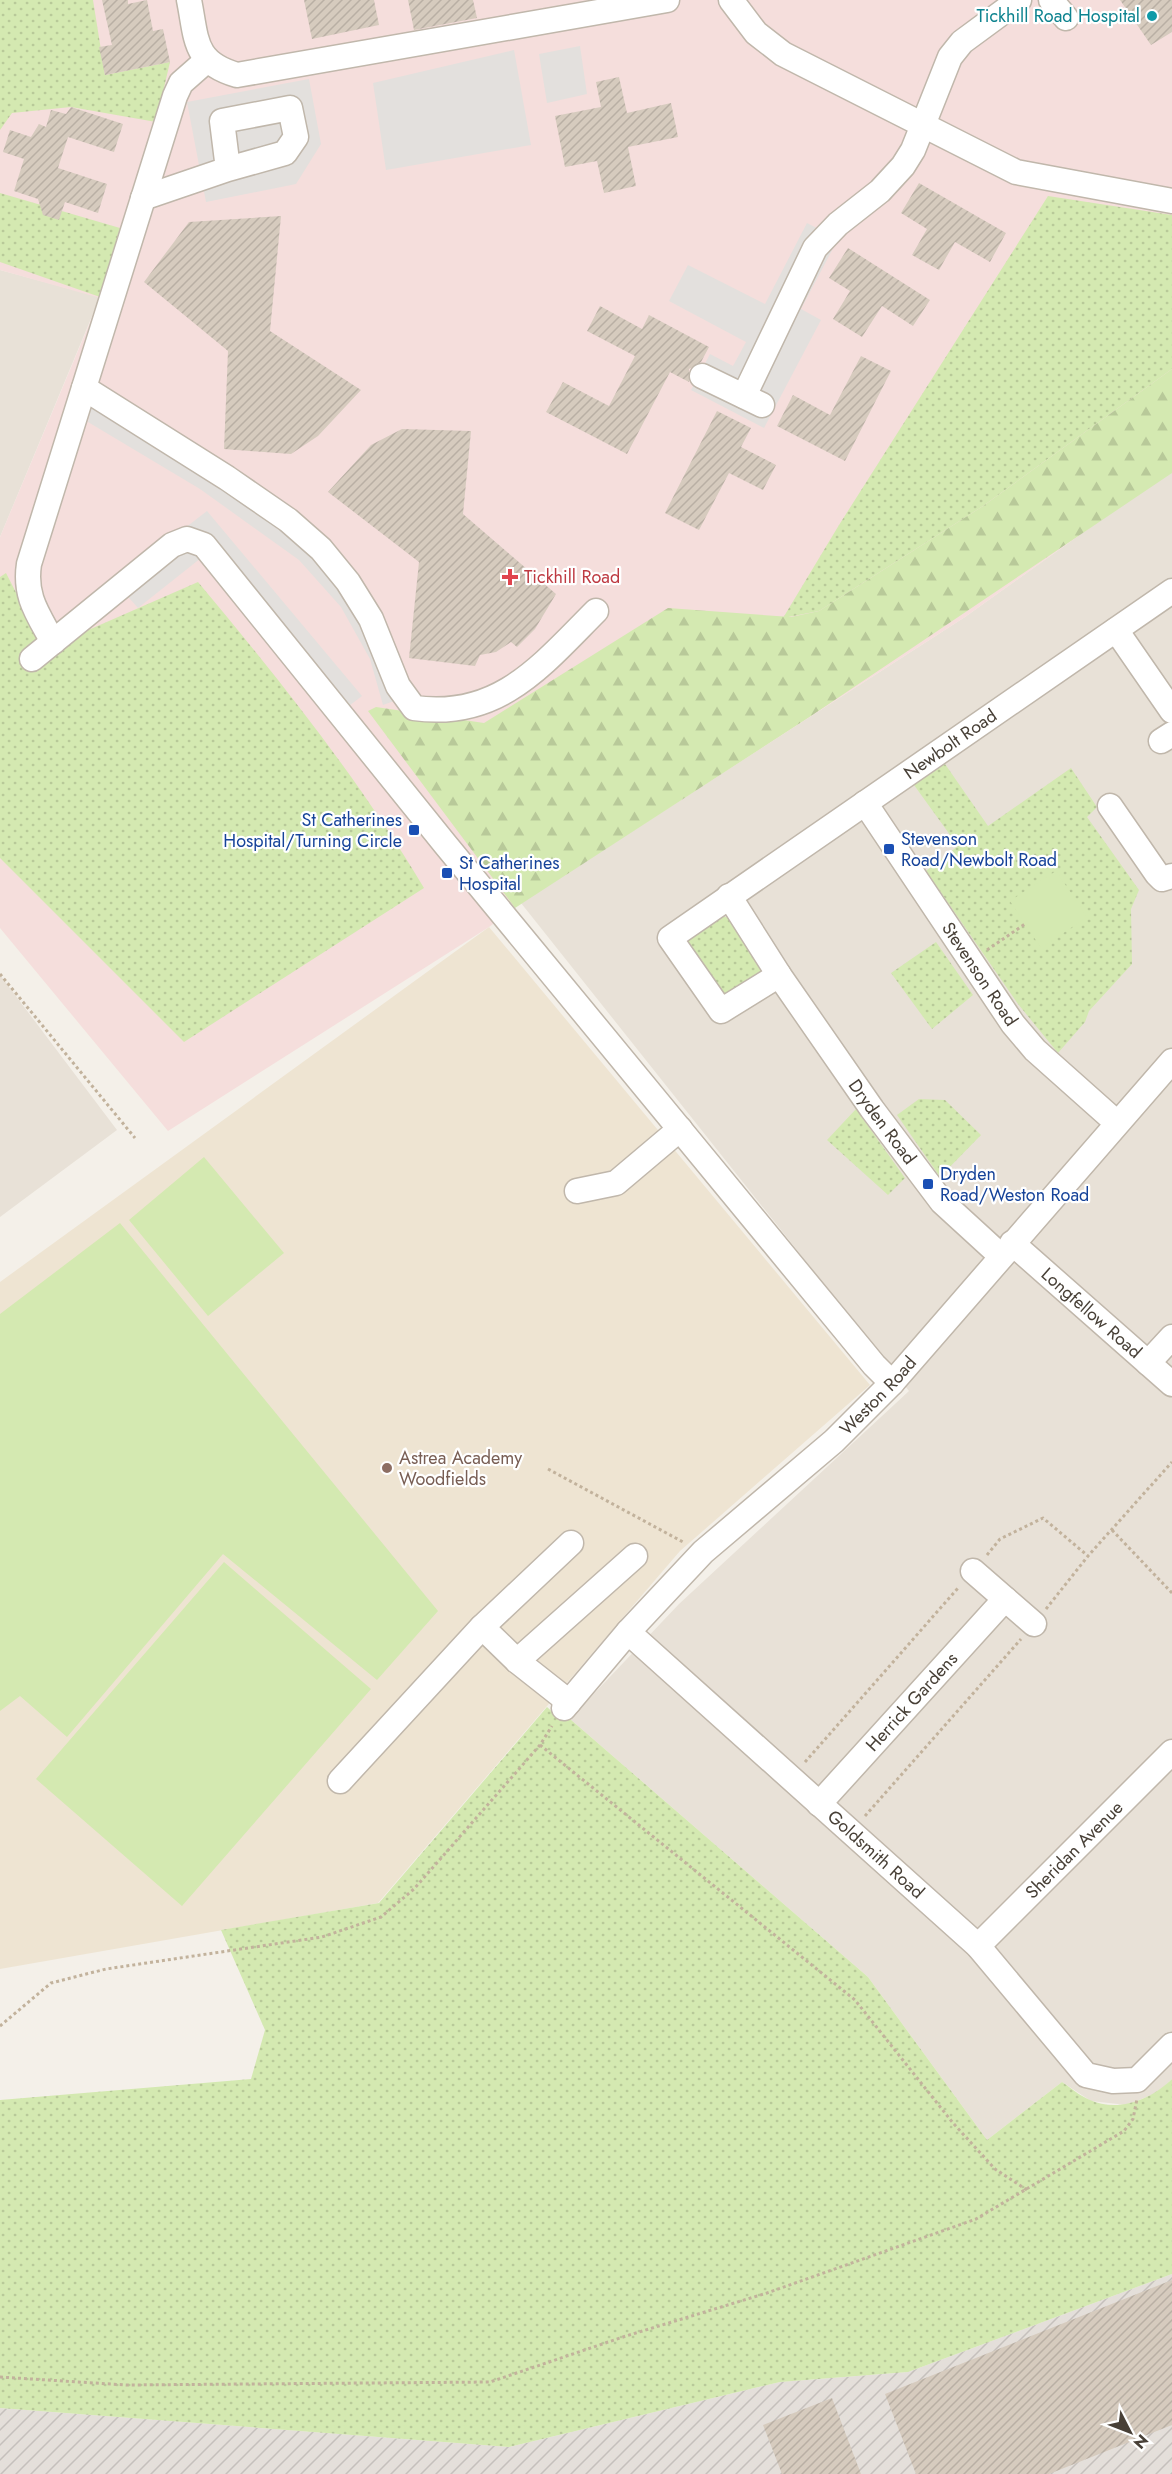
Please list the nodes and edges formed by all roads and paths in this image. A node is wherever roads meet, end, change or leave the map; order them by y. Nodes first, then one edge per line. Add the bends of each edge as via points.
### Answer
1 (189, 0) edge
2 (667, 0) edge
3 (731, 0) edge
4 (1019, 0) edge
5 (206, 61) junction
6 (923, 125) junction
7 (228, 169) dead end
8 (143, 198) junction
9 (1172, 201) edge
10 (702, 376) dead end
11 (84, 388) junction
12 (1172, 591) edge
13 (596, 611) dead end
14 (1116, 630) junction
15 (53, 642) junction
16 (32, 659) dead end
17 (1172, 711) edge
18 (865, 803) junction
19 (1110, 806) dead end
20 (1172, 876) edge
21 (729, 896) junction
22 (1025, 924) dead end
23 (971, 960) junction
24 (0, 974) edge
25 (779, 975) junction
26 (1172, 1061) edge
27 (1118, 1123) junction
28 (680, 1129) junction
29 (135, 1138) dead end
30 (578, 1191) dead end
31 (1007, 1250) junction
32 (1172, 1337) edge
33 (1148, 1363) junction
34 (892, 1383) junction
35 (1172, 1384) edge
36 (1172, 1462) edge
37 (548, 1469) dead end
38 (1112, 1530) junction
39 (571, 1543) dead end
40 (703, 1552) junction
41 (634, 1556) dead end
42 (1088, 1556) junction
43 (973, 1570) junction
44 (1172, 1593) edge
45 (1005, 1599) junction
46 (1034, 1624) junction
47 (482, 1627) junction
48 (628, 1632) junction
49 (517, 1662) junction
50 (566, 1705) junction
51 (540, 1745) junction
52 (1172, 1752) edge
53 (791, 1778) junction
54 (340, 1781) dead end
55 (819, 1804) junction
56 (850, 1833) junction
57 (978, 1946) junction
58 (0, 2026) edge
59 (1172, 2045) edge
60 (1125, 2080) junction
61 (1027, 2190) junction
62 (0, 2377) edge

1 - 5 street via 198,44
2 - 5 street via 237,75
3 - 6 street via 756,33 783,54
4 - 6 street via 962,42 950,57
5 - 8 street via 181,83
6 - 9 street via 1016,172
6 - 10 street via 913,150 893,177 815,248 753,401
7 - 8 street
8 - 11 street
11 - 13 street via 288,520 321,549 371,619 398,686 414,708 440,712 478,705 504,693 548,661
11 - 15 street via 26,583 30,601
12 - 14 street, Newbolt Road
14 - 17 street
14 - 18 street, Newbolt Road
15 - 16 street
15 - 28 street via 172,545 187,539 204,545
18 - 21 street, Newbolt Road
18 - 23 street, Stevenson Road
19 - 20 street via 1157,874 1162,879
21 - 25 street, Dryden Road
21 - 25 street via 674,933 671,942 721,1011
22 - 23 path
23 - 27 street, Stevenson Road via 1035,1050
24 - 29 path
25 - 31 street, Dryden Road via 942,1202
26 - 27 street, Weston Road
27 - 31 street, Weston Road
28 - 30 street via 615,1183
28 - 34 street
31 - 33 street, Longfellow Road
31 - 34 street, Weston Road
32 - 33 street
33 - 35 street, Longfellow Road
34 - 40 street, Weston Road via 834,1441
36 - 38 path
37 - 40 path
38 - 42 path
38 - 44 path
39 - 47 street
40 - 48 street, Weston Road
41 - 49 street
42 - 43 path via 1043,1518 1000,1539
42 - 46 path
43 - 45 street
43 - 53 path
45 - 46 street
45 - 55 street, Herrick Gardens
46 - 56 path
47 - 49 street
47 - 54 street
48 - 50 street, Weston Road
48 - 53 street, Goldsmith Road
49 - 50 street
50 - 51 path
51 - 58 path via 414,1889 381,1917 322,1937 106,1969 51,1983
51 - 61 path via 855,2000 995,2169
52 - 57 street, Sheridan Avenue
53 - 55 street, Goldsmith Road
55 - 56 street, Goldsmith Road
56 - 57 street, Goldsmith Road
57 - 60 street, Goldsmith Road via 1086,2075
59 - 60 street
60 - 61 path via 1137,2106 1124,2131
61 - 62 path via 966,2223 767,2294 490,2382 126,2385

